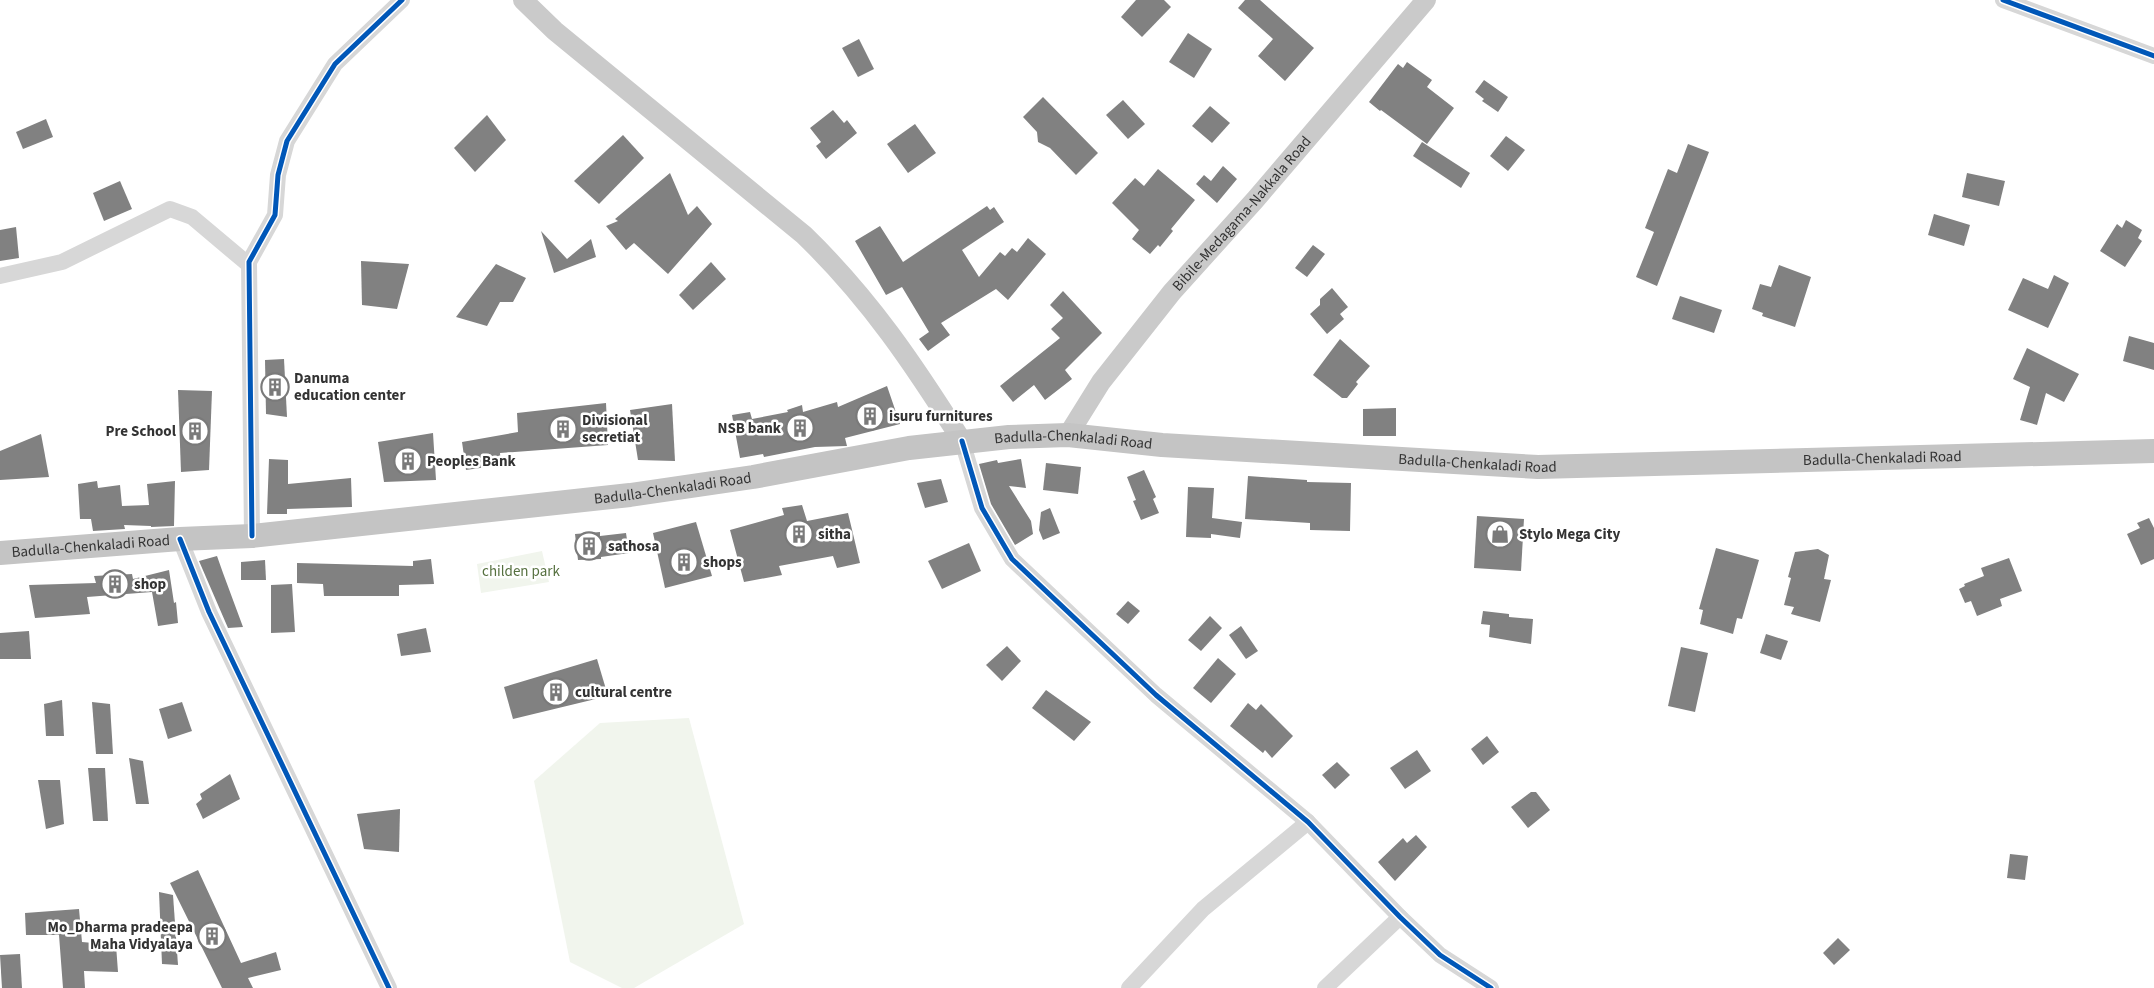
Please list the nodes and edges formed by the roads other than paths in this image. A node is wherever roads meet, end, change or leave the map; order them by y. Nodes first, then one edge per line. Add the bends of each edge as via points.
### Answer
1 (402, 0) edge
2 (523, 0) edge
3 (1426, 0) edge
4 (2003, 0) edge
5 (2154, 56) edge
6 (249, 265) junction
7 (0, 276) edge
8 (1068, 435) junction
9 (962, 441) junction
10 (2154, 451) edge
11 (252, 536) junction
12 (180, 539) junction
13 (0, 553) edge
14 (1308, 822) junction
15 (1400, 917) junction
16 (389, 988) edge
17 (1129, 988) edge
18 (1325, 988) edge
19 (1491, 988) edge

1 - 6 street via 335,64 286,140 278,175 275,215
2 - 9 main road via 555,31 833,263 886,326
3 - 8 main road, Bibile-Medagama-Nakkala Road via 1166,299 1101,382
4 - 5 street
6 - 7 street via 192,217 170,209 62,262
6 - 11 street
8 - 9 highway, Badulla-Chenkaladi Road
8 - 10 highway, Badulla-Chenkaladi Road via 1162,445 1538,466
9 - 11 highway, Badulla-Chenkaladi Road via 630,495
9 - 14 street via 982,508 1012,559 1156,695
11 - 12 highway, Badulla-Chenkaladi Road
12 - 13 highway, Badulla-Chenkaladi Road
12 - 16 street via 209,612
14 - 15 street
14 - 17 street via 1202,909
15 - 18 street
15 - 19 street via 1440,955

